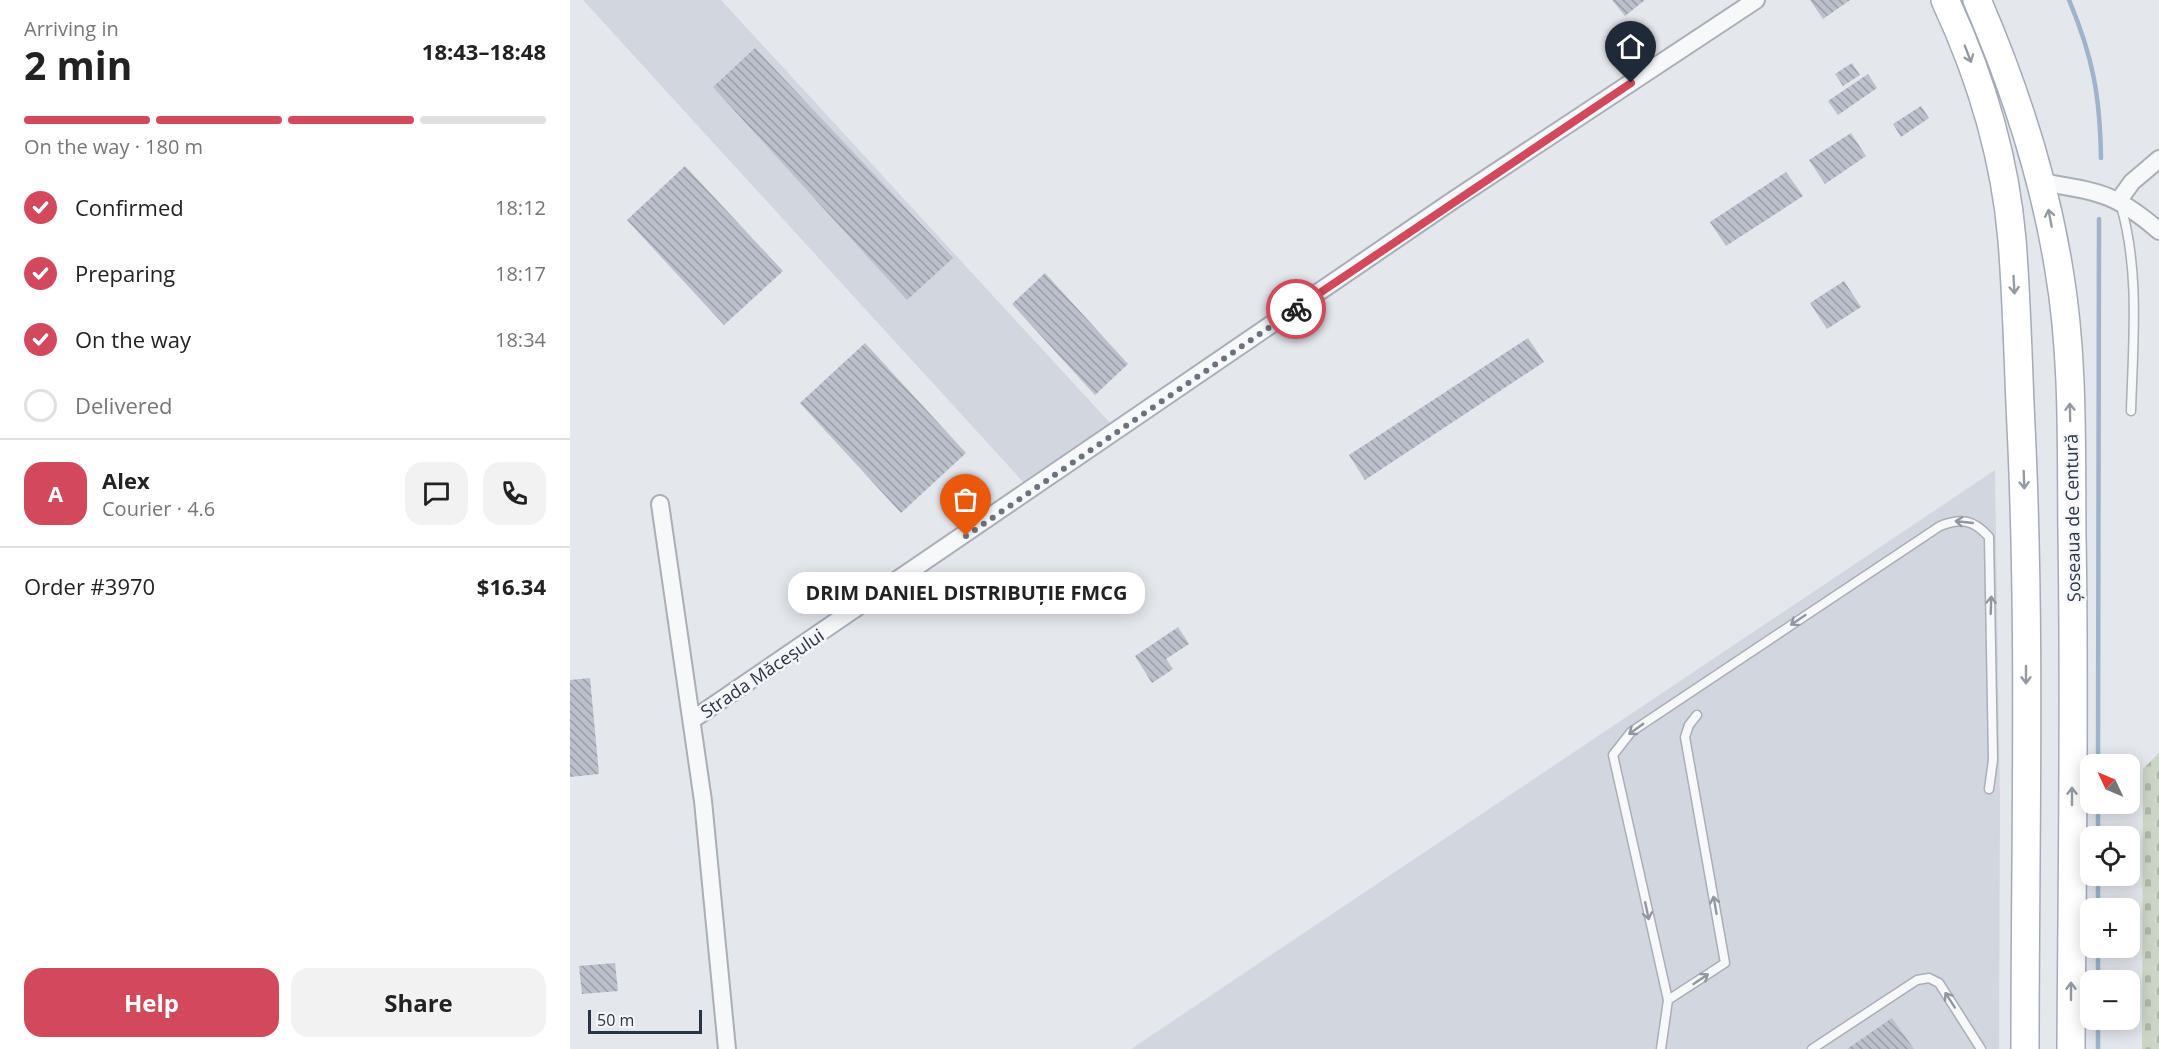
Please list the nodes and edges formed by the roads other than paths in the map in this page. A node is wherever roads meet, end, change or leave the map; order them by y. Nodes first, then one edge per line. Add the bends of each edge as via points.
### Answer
1 (1756, 0) edge
2 (1946, 0) edge
3 (1977, 0) edge
4 (2159, 159) edge
5 (2042, 182) junction
6 (2119, 200) junction
7 (2159, 231) edge
8 (2131, 411) dead end
9 (660, 504) dead end
10 (1696, 715) dead end
11 (692, 720) junction
12 (1989, 789) dead end
13 (1668, 1000) junction
14 (727, 1049) edge
15 (1661, 1049) edge
16 (1812, 1049) edge
17 (1981, 1049) edge
18 (2025, 1049) edge
19 (2071, 1049) edge

1 - 11 street, Strada Măceșului via 1455,200
2 -> 18 main road via 1969,55 1992,129 2012,238 2026,530
3 - 5 main road, Șoseaua de Centură via 2019,102
4 - 6 street via 2132,182
5 - 6 street via 2105,193
19 -> 5 main road, Șoseaua de Centură via 2070,377 2060,271
6 - 7 street
6 - 8 lane via 2127,226 2134,306
9 - 11 street
13 -> 10 lane via 1725,963 1685,737
11 - 14 street
12 -> 13 lane via 1993,760 1989,537 1971,521 1956,520 1940,526 1620,742 1613,755
13 - 15 lane
17 -> 16 lane via 1939,983 1929,978 1917,980

